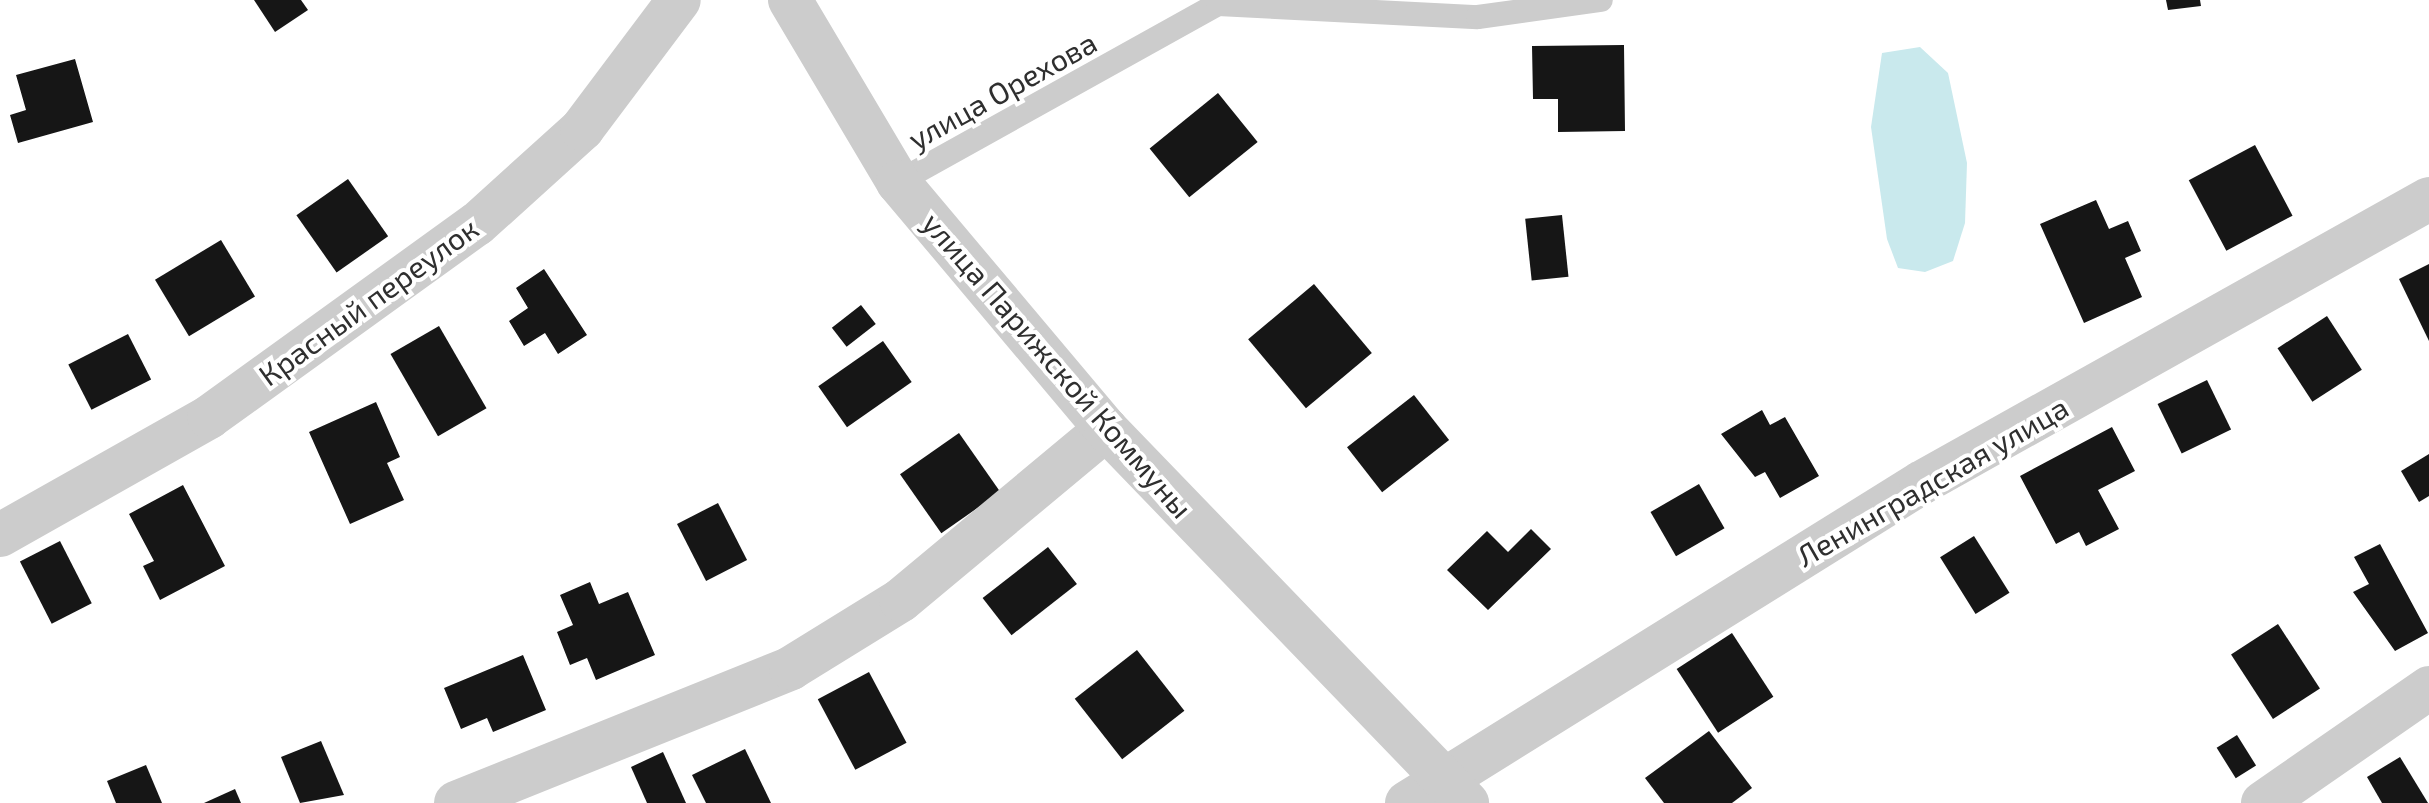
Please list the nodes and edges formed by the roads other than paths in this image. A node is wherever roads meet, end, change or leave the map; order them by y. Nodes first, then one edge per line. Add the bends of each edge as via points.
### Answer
1 (678, 0) edge
2 (790, 0) edge
3 (1601, 0) edge
4 (898, 182) junction
5 (2429, 199) edge
6 (1106, 429) junction
7 (0, 535) edge
8 (2429, 688) edge
9 (1455, 791) edge
10 (456, 803) edge
11 (1407, 803) edge
12 (2263, 803) edge

1 - 7 street, Красный переулок via 582,129 477,224 209,417
2 - 4 street, улица Парижской Коммуны
3 - 4 lane, улица Орехова via 1478,17 1218,4
4 - 6 street, улица Парижской Коммуны
5 - 9 street, Ленинградская улица via 1921,483
6 - 9 street, улица Парижской Коммуны
6 - 10 street via 901,600 791,668
8 - 12 street
9 - 11 street, Ленинградская улица

